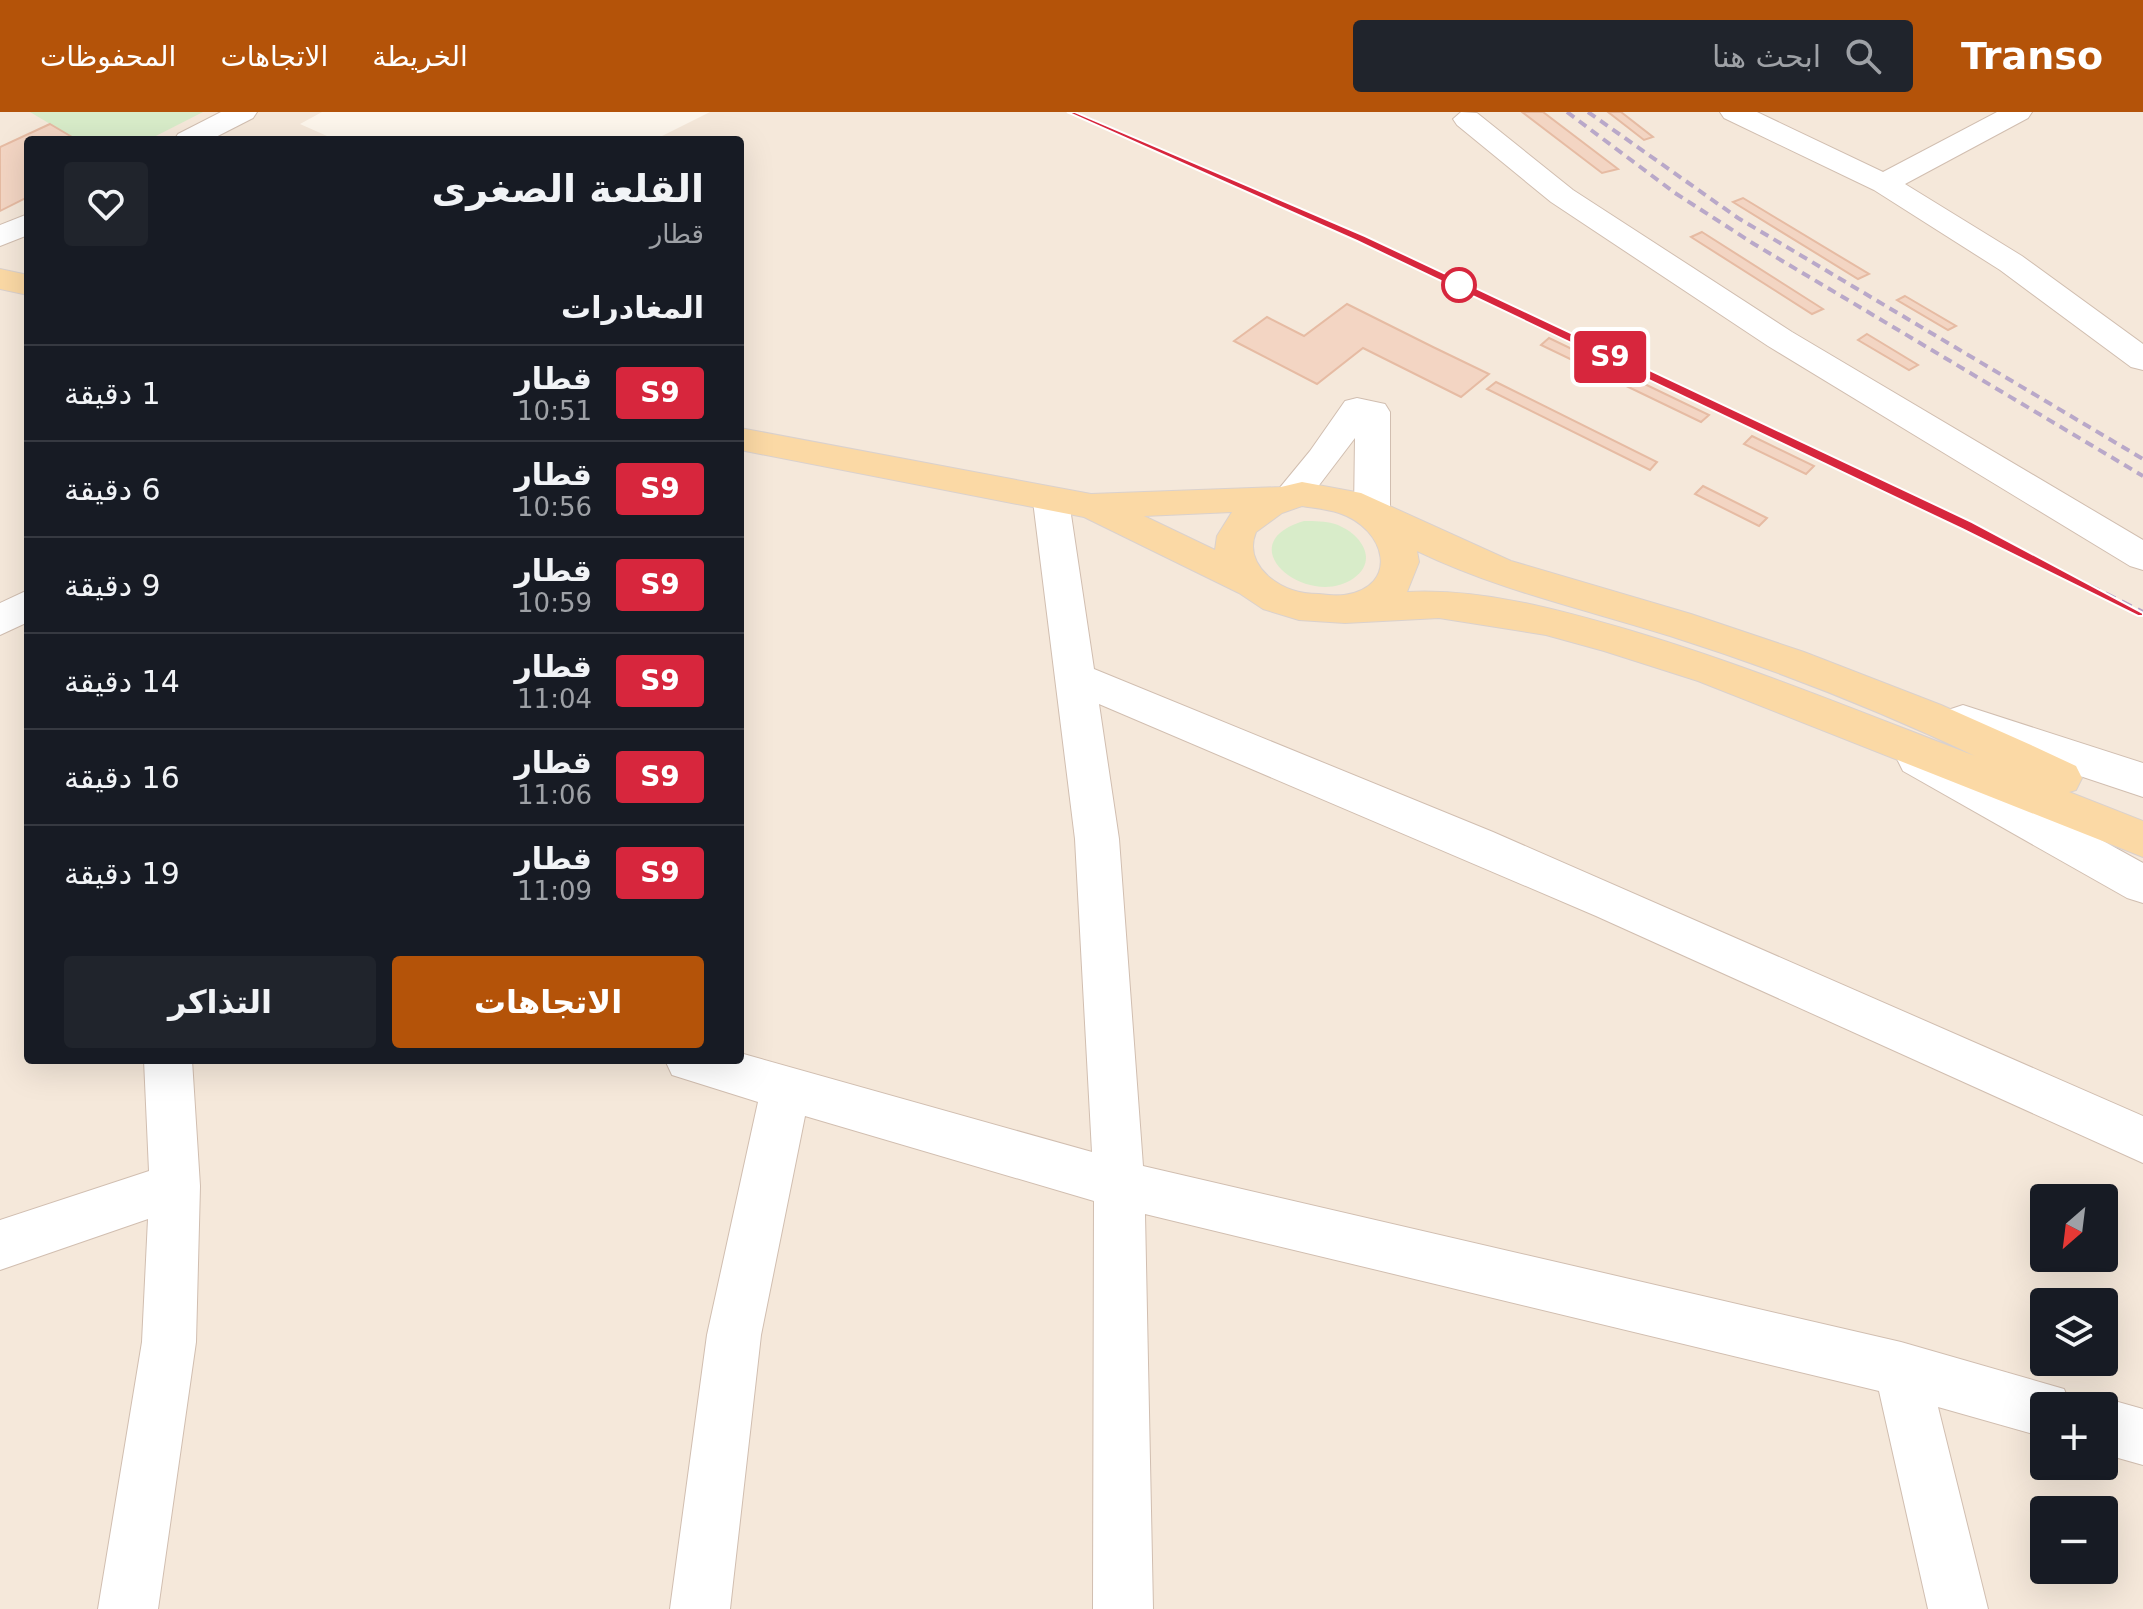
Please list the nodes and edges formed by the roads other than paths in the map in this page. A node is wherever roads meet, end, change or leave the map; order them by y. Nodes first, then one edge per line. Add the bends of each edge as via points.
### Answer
1 (243, 112) edge
2 (1734, 112) edge
3 (2018, 112) edge
4 (1467, 119) dead end
5 (196, 136) edge
6 (1884, 184) junction
7 (24, 225) edge
8 (0, 237) edge
9 (0, 279) edge
10 (24, 284) edge
11 (2143, 360) edge
12 (744, 440) edge
13 (1283, 497) junction
14 (1071, 504) junction
15 (1375, 514) junction
16 (2143, 557) edge
17 (1252, 583) junction
18 (24, 606) edge
19 (1344, 609) junction
20 (0, 621) edge
21 (1075, 678) junction
22 (1860, 707) junction
23 (2143, 780) edge
24 (2143, 817) edge
25 (2143, 839) edge
26 (2143, 885) edge
27 (168, 1064) edge
28 (704, 1064) edge
29 (786, 1086) junction
30 (2143, 1140) edge
31 (1119, 1184) junction
32 (175, 1186) junction
33 (0, 1245) edge
34 (1901, 1369) junction
35 (2030, 1405) edge
36 (2118, 1430) edge
37 (2143, 1437) edge
38 (128, 1609) edge
39 (700, 1609) edge
40 (1123, 1609) edge
41 (1958, 1609) edge

1 - 5 street
2 - 6 street
3 - 6 street
4 - 16 street via 1562,196 1780,339
6 - 11 street via 2011,263
7 - 8 street
9 - 10 main road
12 - 14 main road
13 - 14 main road
13 - 15 main road via 1329,495
13 - 15 street via 1323,459 1357,409 1373,412
13 - 17 main road via 1254,510 1239,526 1233,545 1238,564
14 - 17 main road
14 - 21 street
15 - 19 main road via 1394,532 1402,552 1400,571 1389,588
15 - 22 main road via 1450,553 1538,585 1682,625
17 - 19 main road via 1294,606
18 - 20 street
19 - 22 main road via 1439,604 1546,621
21 - 30 street via 1273,757
21 - 31 street via 1097,839
22 - 23 street
22 - 24 main road via 1971,734
22 - 25 main road
22 - 26 street
27 - 32 street
28 - 29 street
29 - 31 street
29 - 39 street via 734,1335
31 - 34 street
31 - 40 street
32 - 33 street
32 - 38 street via 169,1342
34 - 35 street
34 - 41 street
36 - 37 street

